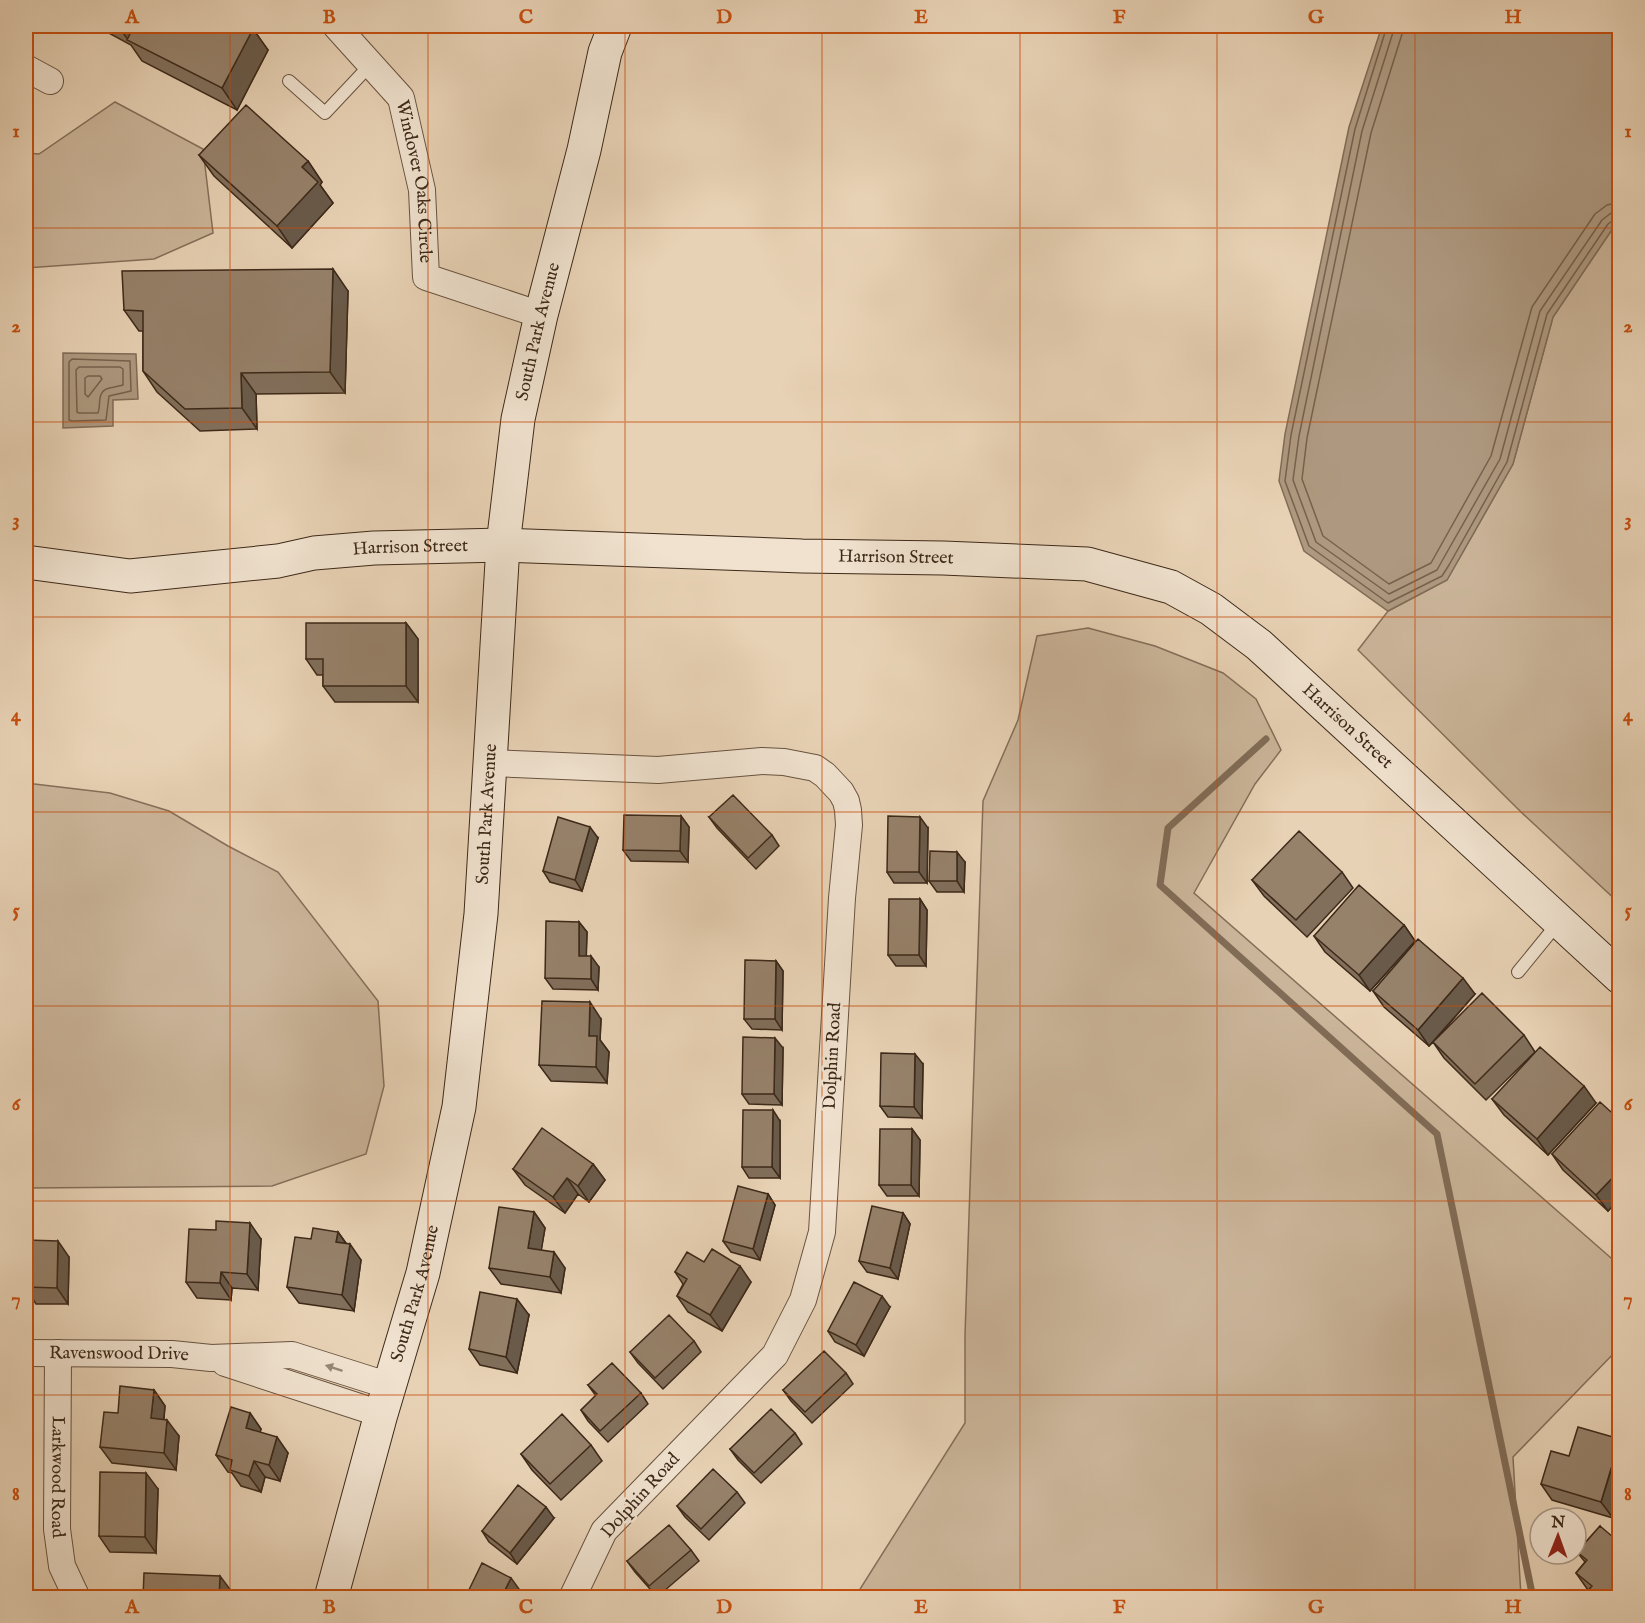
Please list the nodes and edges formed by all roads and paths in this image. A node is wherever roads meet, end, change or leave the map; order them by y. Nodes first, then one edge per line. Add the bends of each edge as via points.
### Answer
1 (336, 26) edge
2 (615, 26) edge
3 (371, 64) junction
4 (26, 68) edge
5 (50, 81) dead end
6 (289, 81) dead end
7 (541, 315) junction
8 (503, 545) junction
9 (26, 562) edge
10 (490, 763) junction
11 (1559, 922) junction
12 (1518, 972) dead end
13 (1620, 977) edge
14 (26, 1353) edge
15 (58, 1353) junction
16 (385, 1400) junction
17 (77, 1598) edge
18 (331, 1598) edge
19 (572, 1598) edge

1 - 3 street, Windover Oaks Circle
2 - 7 street, South Park Avenue via 604,52 584,150
3 - 6 lane via 325,113
3 - 7 street, Windover Oaks Circle via 401,98 422,190 426,277
4 - 5 street
7 - 8 street, South Park Avenue via 518,419
8 - 9 street, Harrison Street via 374,548 130,576
8 - 10 street, South Park Avenue
8 - 11 street, Harrison Street via 1087,564 1171,587 1211,609 1259,645
10 - 16 street, South Park Avenue via 481,914 459,1107 423,1273
10 - 19 street, Dolphin Road via 658,770 762,760 784,762 815,768 825,775 841,792 848,810 822,1232 804,1300 776,1354 604,1531
11 - 12 lane
11 - 13 street, Harrison Street
14 - 15 street, Ravenswood Drive
15 - 16 street, Ravenswood Drive via 211,1358 292,1355
15 - 17 street, Larkwood Road via 57,1529 62,1566
16 - 18 street, South Park Avenue

